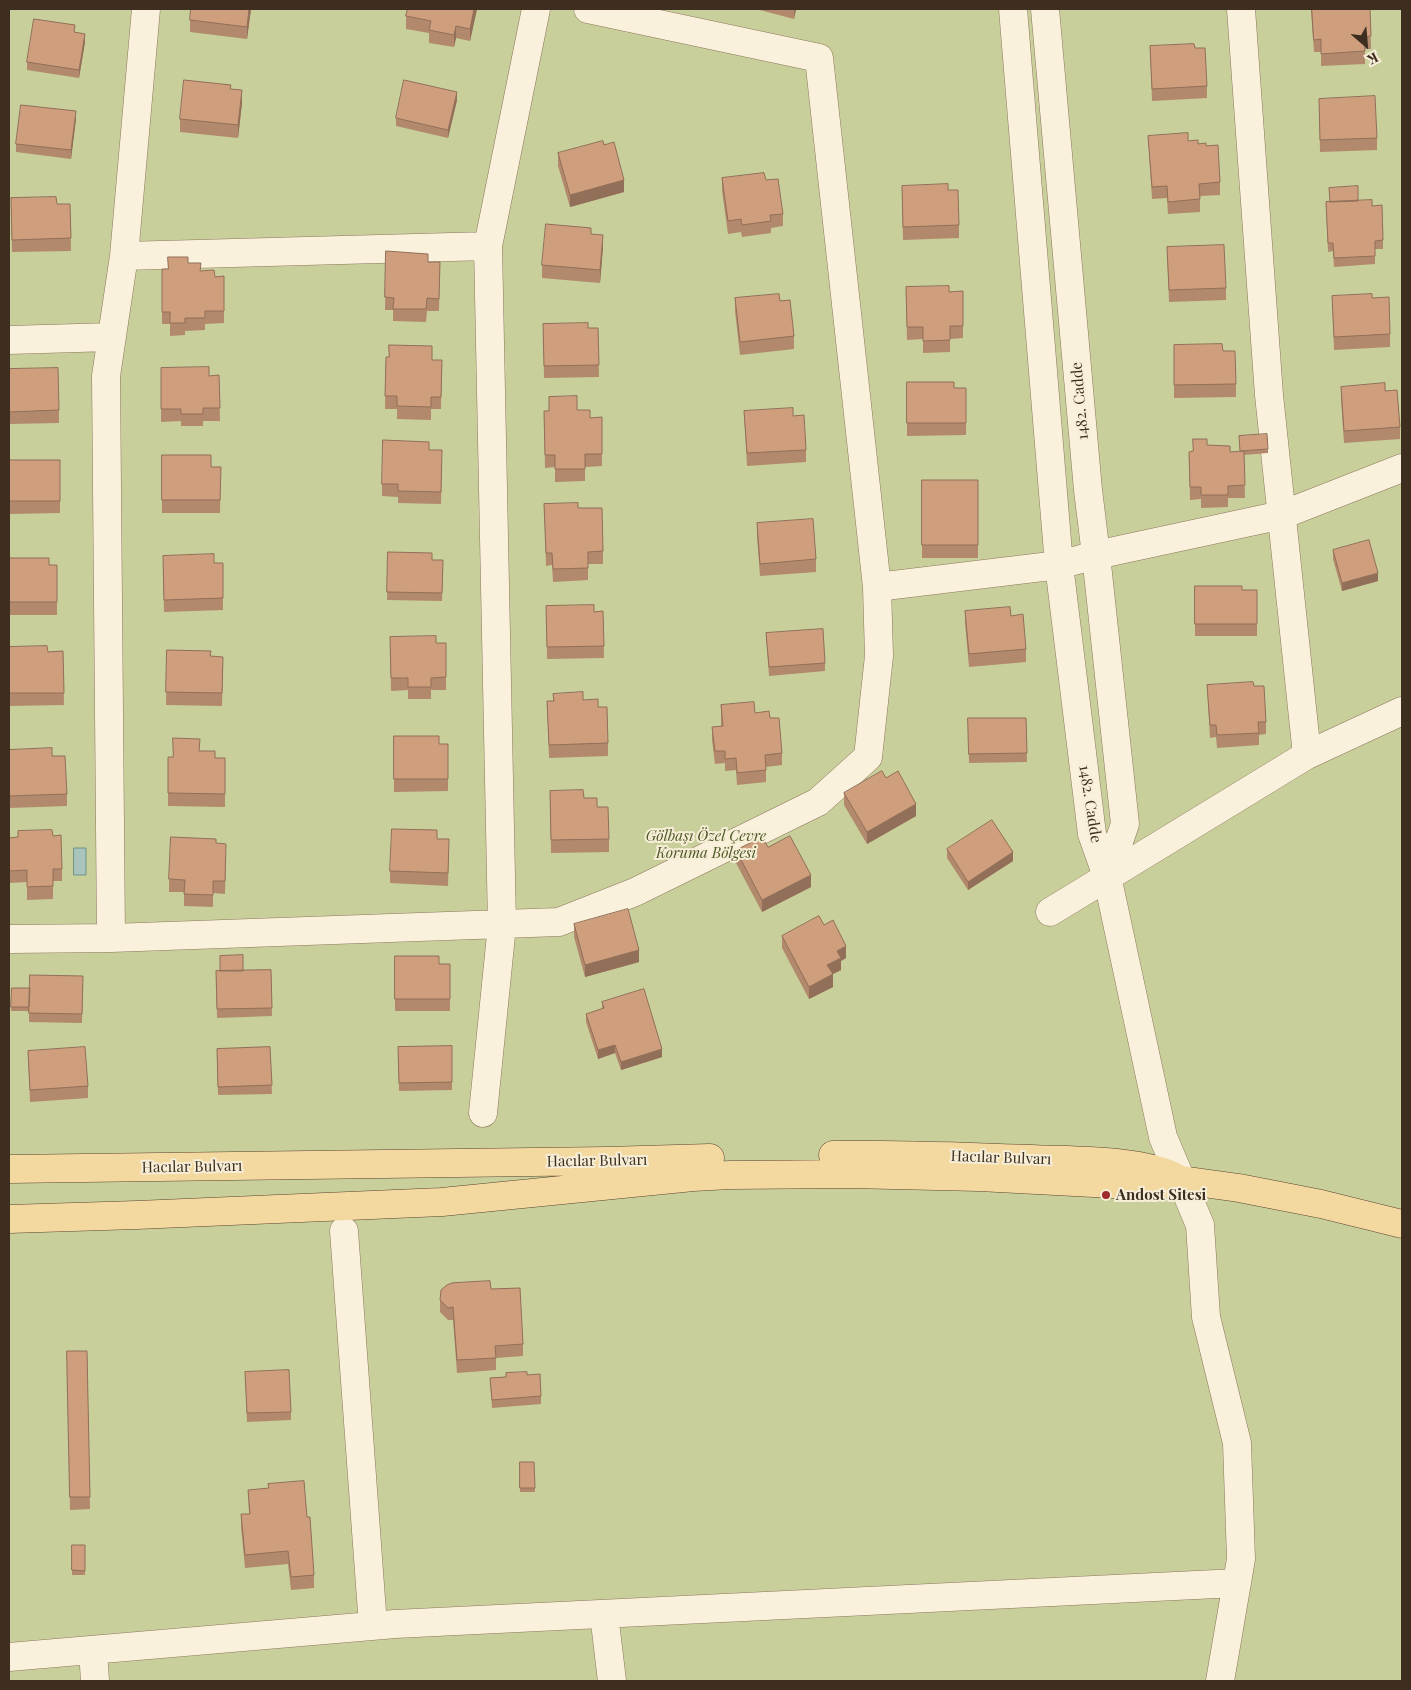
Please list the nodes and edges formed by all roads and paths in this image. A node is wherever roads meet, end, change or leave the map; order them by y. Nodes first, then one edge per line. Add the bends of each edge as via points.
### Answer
1 (146, 9) edge
2 (536, 9) edge
3 (588, 9) edge
4 (1013, 9) edge
5 (1046, 9) edge
6 (1241, 9) edge
7 (488, 246) junction
8 (124, 256) junction
9 (112, 337) junction
10 (9, 340) edge
11 (1402, 468) edge
12 (1282, 515) junction
13 (1096, 555) junction
14 (1059, 565) junction
15 (877, 587) junction
16 (1402, 711) edge
17 (1307, 755) junction
18 (1107, 876) junction
19 (1050, 912) dead end
20 (502, 925) junction
21 (111, 938) junction
22 (9, 939) edge
23 (483, 1113) dead end
24 (9, 1169) edge
25 (1181, 1180) junction
26 (9, 1219) edge
27 (1402, 1224) edge
28 (344, 1231) dead end
29 (1237, 1583) junction
30 (604, 1614) junction
31 (372, 1626) junction
32 (93, 1650) junction
33 (9, 1657) edge
34 (95, 1681) edge
35 (612, 1681) edge
36 (1220, 1681) edge

1 - 8 street
2 - 7 street
3 - 15 street via 819,58
4 - 14 street, 1482. Cadde
5 - 13 street, 1482. Cadde
6 - 12 street via 1269,395
7 - 8 street
7 - 20 street
8 - 9 street
9 - 10 street
9 - 21 street via 106,376
11 - 12 street
12 - 13 street
12 - 17 street
13 - 14 street
13 - 18 street, 1482. Cadde via 1124,824
14 - 15 street
14 - 18 street, 1482. Cadde via 1092,834
15 - 20 street via 879,656 868,757 847,776 818,802 634,892 559,922
16 - 17 street
17 - 18 street
18 - 19 street
18 - 25 street via 1162,1137
20 - 21 street
20 - 23 street
21 - 22 street
24 - 25 main road, Hacılar Bulvarı via 881,1155 1078,1160 1151,1167
25 - 26 main road, Hacılar Bulvarı via 1151,1186 878,1174 730,1175 442,1202
25 - 27 main road, Hacılar Bulvarı via 1321,1204
25 - 29 street via 1200,1226 1206,1317 1237,1443 1241,1559
28 - 31 street
29 - 30 street
29 - 36 street
30 - 31 street
30 - 35 street
31 - 32 street
32 - 33 street
32 - 34 street

